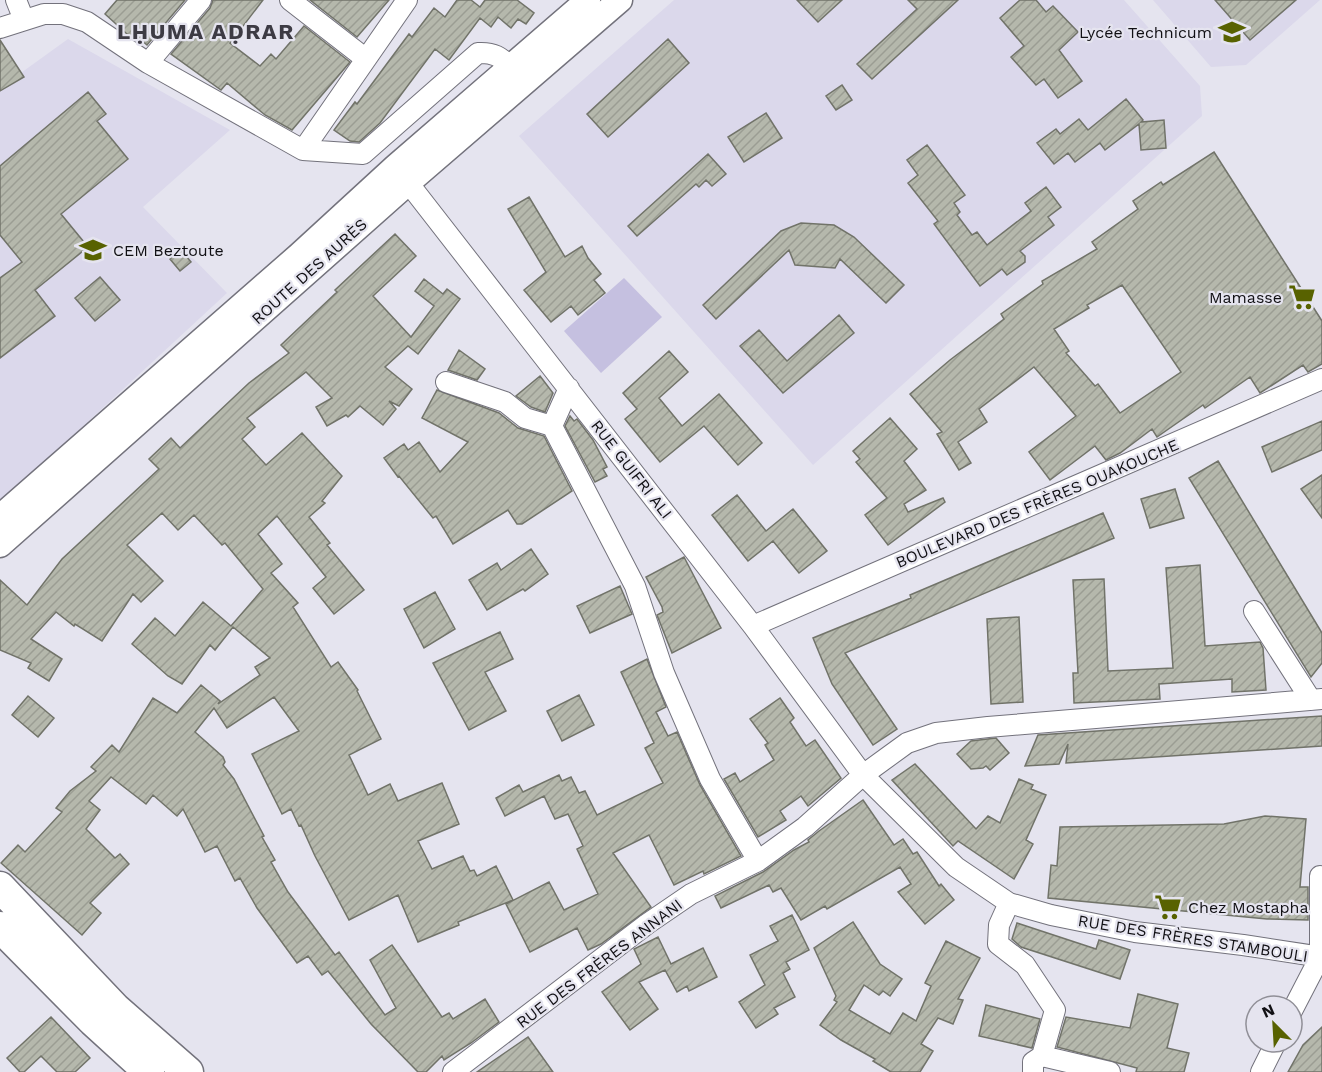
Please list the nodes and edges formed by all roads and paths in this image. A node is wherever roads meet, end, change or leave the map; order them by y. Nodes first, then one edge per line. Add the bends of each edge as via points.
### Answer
1 (16, 0) edge
2 (201, 0) edge
3 (290, 0) edge
4 (407, 0) edge
5 (588, 0) edge
6 (620, 0) edge
7 (24, 20) junction
8 (0, 28) edge
9 (366, 59) junction
10 (148, 63) junction
11 (512, 67) junction
12 (303, 150) junction
13 (402, 175) junction
14 (1322, 380) edge
15 (446, 382) dead end
16 (569, 388) junction
17 (552, 426) junction
18 (0, 517) edge
19 (0, 544) edge
20 (1254, 610) dead end
21 (753, 626) junction
22 (1316, 700) edge
23 (863, 775) junction
24 (758, 861) junction
25 (1320, 876) dead end
26 (0, 887) edge
27 (1009, 903) junction
28 (3, 918) edge
29 (1321, 957) edge
30 (1301, 994) edge
31 (104, 1015) junction
32 (1270, 1054) edge
33 (1037, 1064) edge
34 (148, 1072) edge
35 (188, 1072) edge
36 (453, 1072) edge
37 (1110, 1072) edge
38 (1262, 1072) edge

1 - 7 street
2 - 10 street
3 - 9 street
4 - 9 street
5 - 11 street, ROUTE DES AURÈS
6 - 13 street, ROUTE DES AURÈS
7 - 8 street
7 - 10 street via 63,14 87,22
9 - 12 street
10 - 12 street
11 - 12 street via 491,52 478,53 363,154
11 - 13 street, ROUTE DES AURÈS
13 - 16 street, RUE GUIFRI ALI
13 - 18 street, ROUTE DES AURÈS via 298,256
13 - 19 street, ROUTE DES AURÈS
14 - 21 street, BOULEVARD DES FRÈRES OUAKOUCHE
15 - 17 street via 505,402 525,418
16 - 17 street
16 - 21 street, RUE GUIFRI ALI
17 - 24 street via 635,586 664,672 710,779
20 - 22 street
21 - 23 street, RUE GUIFRI ALI
22 - 23 street, RUE DES FRÈRES ANNANI via 936,733 907,743
23 - 24 street, RUE DES FRÈRES ANNANI via 805,827
23 - 27 street, RUE DES FRÈRES STAMBOULI via 956,867
24 - 36 street, RUE DES FRÈRES ANNANI via 682,900 647,924
25 - 29 street
26 - 31 main road
27 - 29 street, RUE DES FRÈRES STAMBOULI via 1135,932
27 - 33 street via 999,925 998,945 1025,965 1055,1010
28 - 31 main road
29 - 30 street
31 - 34 main road
31 - 35 main road
32 - 38 street
33 - 37 street

